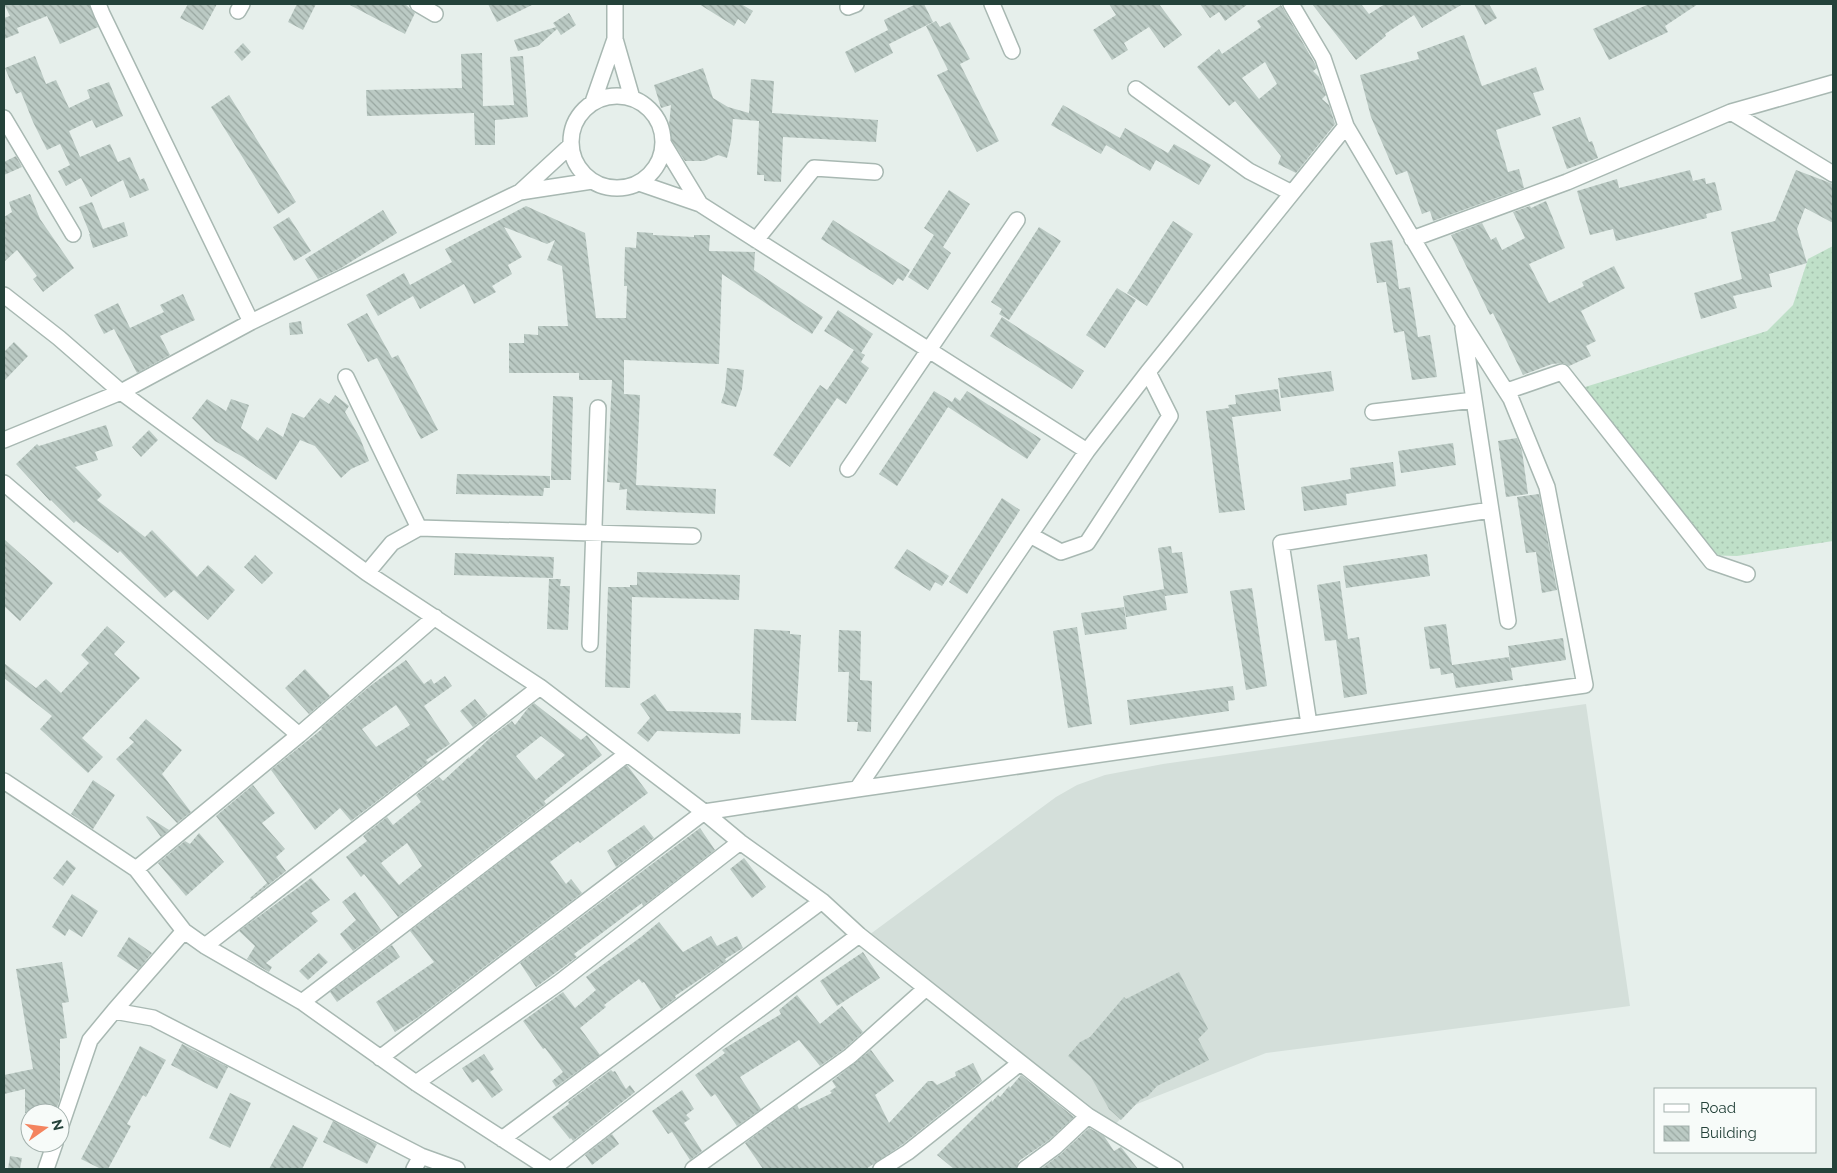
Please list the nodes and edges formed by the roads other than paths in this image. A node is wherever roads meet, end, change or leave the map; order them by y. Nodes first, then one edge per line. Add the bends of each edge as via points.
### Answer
1 (418, 4) edge
2 (615, 4) edge
3 (992, 4) edge
4 (1291, 4) edge
5 (102, 7) edge
6 (435, 14) dead end
7 (615, 39) junction
8 (1012, 51) dead end
9 (1833, 82) edge
10 (1136, 89) dead end
11 (632, 98) junction
12 (593, 102) junction
13 (1731, 112) junction
14 (4, 118) edge
15 (1346, 126) junction
16 (663, 142) junction
17 (571, 146) junction
18 (875, 172) dead end
19 (1833, 174) edge
20 (592, 181) junction
21 (639, 182) junction
22 (520, 192) junction
23 (1292, 194) junction
24 (700, 204) junction
25 (1017, 220) dead end
26 (73, 234) dead end
27 (1412, 239) junction
28 (756, 240) junction
29 (4, 295) edge
30 (251, 322) junction
31 (1462, 322) junction
32 (929, 350) junction
33 (1148, 372) junction
34 (346, 377) dead end
35 (1506, 391) junction
36 (120, 392) junction
37 (1474, 400) junction
38 (598, 408) dead end
39 (1373, 412) dead end
40 (4, 440) edge
41 (1087, 451) junction
42 (848, 469) dead end
43 (4, 483) edge
44 (1490, 510) junction
45 (419, 528) junction
46 (593, 533) junction
47 (1030, 535) junction
48 (693, 536) dead end
49 (367, 573) junction
50 (1747, 574) dead end
51 (435, 617) junction
52 (1508, 620) dead end
53 (590, 644) dead end
54 (540, 687) junction
55 (1309, 724) junction
56 (298, 735) junction
57 (627, 754) junction
58 (4, 781) edge
59 (857, 789) junction
60 (704, 812) junction
61 (740, 842) junction
62 (136, 869) junction
63 (822, 901) junction
64 (184, 932) junction
65 (859, 935) junction
66 (205, 946) junction
67 (926, 989) junction
68 (302, 1002) junction
69 (114, 1011) junction
70 (380, 1058) junction
71 (1020, 1063) junction
72 (416, 1083) junction
73 (69, 1103) edge
74 (1088, 1116) junction
75 (502, 1139) junction
76 (52, 1153) edge
77 (417, 1162) edge
78 (1165, 1167) edge
79 (46, 1169) edge
80 (456, 1169) edge
81 (550, 1169) edge
82 (693, 1169) edge
83 (881, 1169) edge
84 (1025, 1169) edge

1 - 6 street
2 - 7 street
3 - 8 street
4 - 15 street via 1323,58
5 - 30 street
7 - 11 street
7 - 12 street
9 - 13 street
10 - 23 street via 1249,171
11 - 12 street via 612,96
11 - 16 street via 652,111 662,131
12 - 17 street via 576,120
13 - 19 street
13 - 27 street via 1568,182
14 - 26 street
15 - 23 street
15 - 27 street
16 - 21 street via 657,166
16 - 24 street
17 - 20 street via 578,166
17 - 22 street
18 - 28 street via 814,168
20 - 21 street via 616,188
20 - 22 street
21 - 24 street
22 - 30 street
23 - 33 street
24 - 28 street
25 - 32 street
27 - 31 street
28 - 32 street
29 - 36 street
30 - 36 street
31 - 35 street
31 - 37 street
32 - 41 street
32 - 42 street
33 - 41 street
33 - 47 street via 1170,416 1087,543 1061,552
34 - 45 street
35 - 50 street via 1562,372 1712,562
35 - 55 street via 1547,487 1585,684
36 - 40 street
36 - 49 street
37 - 39 street
37 - 44 street
38 - 46 street
41 - 47 street
43 - 56 street
44 - 52 street
44 - 55 street via 1282,543
45 - 46 street
45 - 49 street via 392,543
46 - 48 street
46 - 53 street
47 - 59 street
49 - 51 street
51 - 54 street
51 - 56 street
54 - 57 street
54 - 66 street
55 - 59 street
56 - 62 street
57 - 60 street
57 - 68 street
58 - 62 street
59 - 60 street
60 - 61 street
60 - 70 street
61 - 63 street
61 - 72 street via 560,982
62 - 64 street
63 - 65 street
63 - 75 street
64 - 66 street
64 - 69 street
65 - 67 street
65 - 81 street
66 - 68 street
67 - 71 street
67 - 82 street via 850,1056
68 - 70 street
69 - 73 street via 90,1040
69 - 77 street via 153,1018
70 - 72 street
71 - 74 street
71 - 83 street via 908,1152
72 - 75 street
74 - 78 street
74 - 84 street
75 - 81 street
76 - 79 street
77 - 80 street

